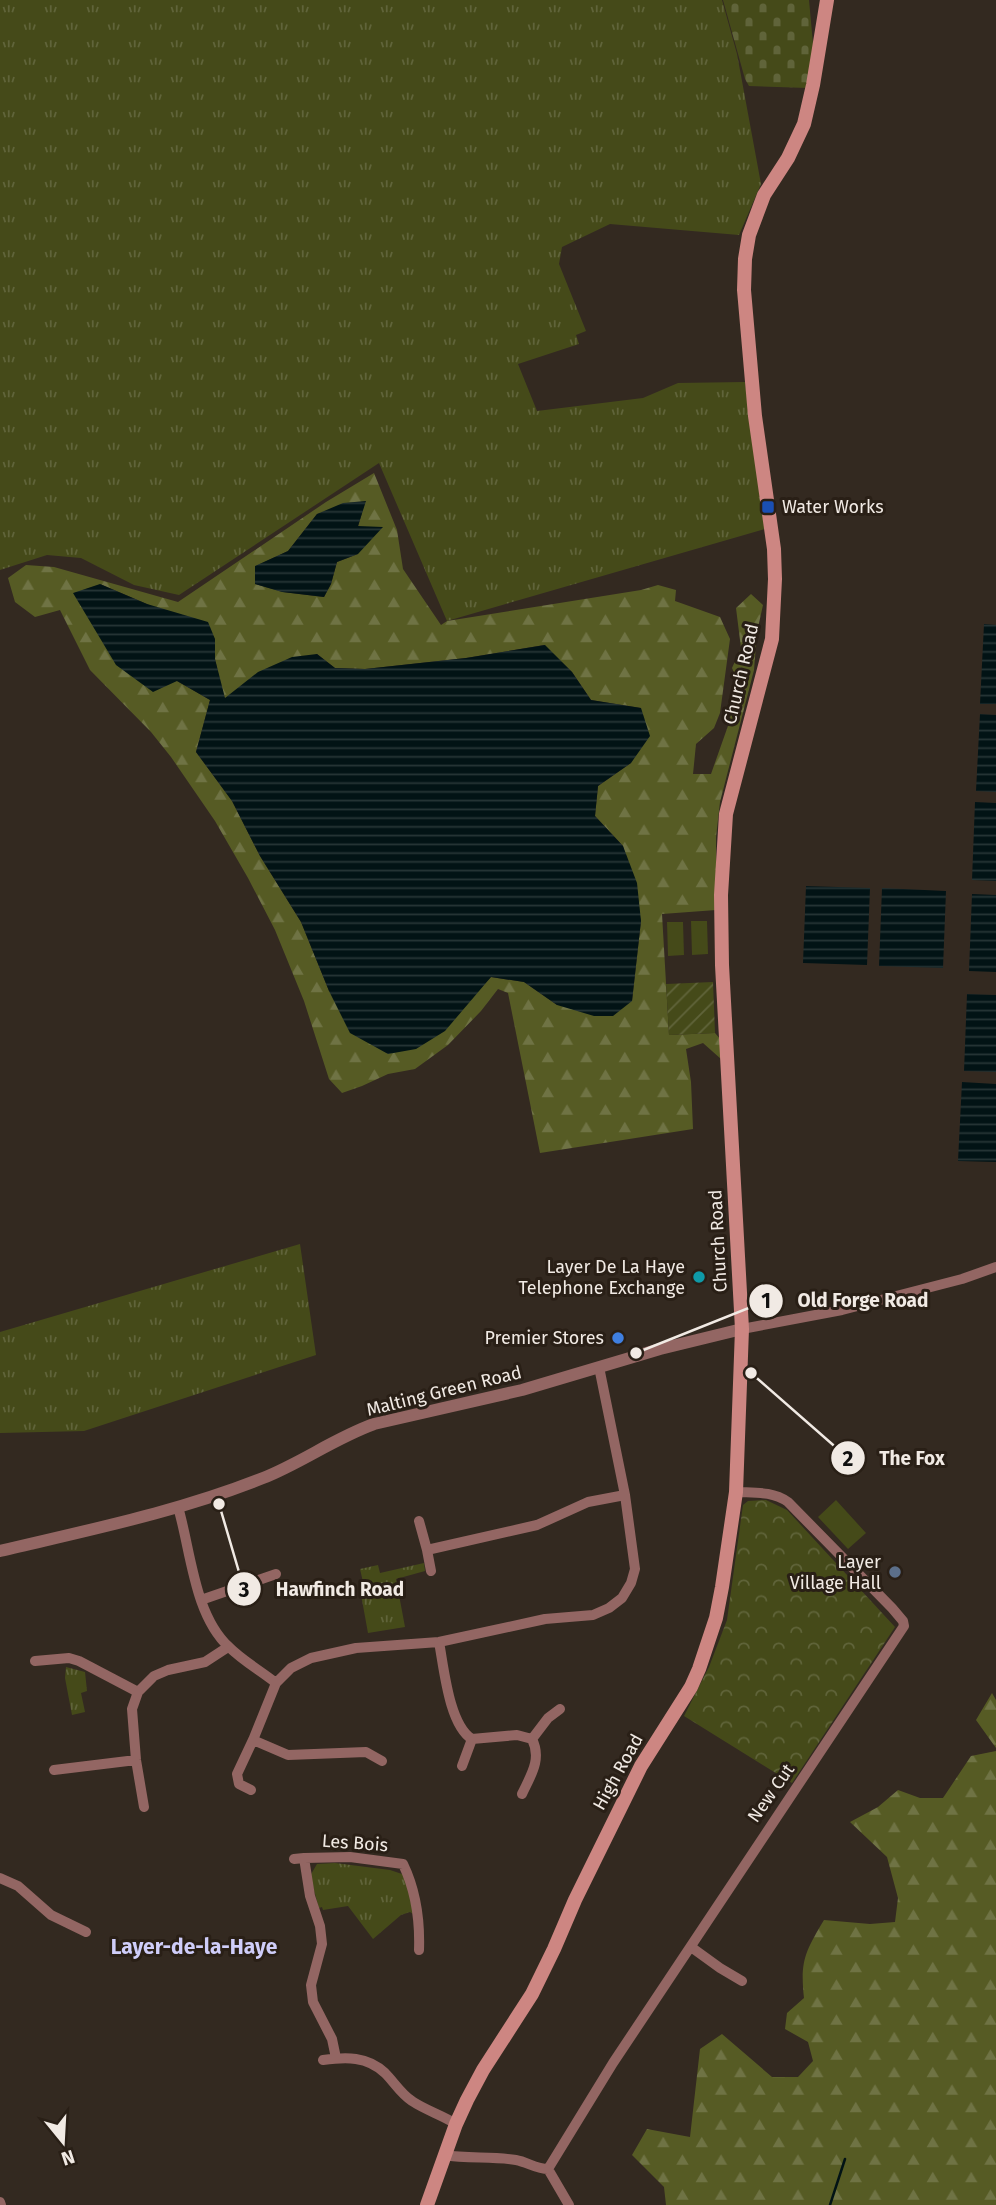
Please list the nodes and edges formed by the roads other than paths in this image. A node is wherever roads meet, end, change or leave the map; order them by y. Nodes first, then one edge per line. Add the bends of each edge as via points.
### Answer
1 (827, 0) edge
2 (996, 1267) edge
3 (741, 1329) junction
4 (599, 1367) junction
5 (736, 1492) junction
6 (625, 1495) junction
7 (178, 1507) junction
8 (419, 1521) dead end
9 (427, 1550) junction
10 (0, 1551) edge
11 (432, 1571) dead end
12 (276, 1574) dead end
13 (201, 1600) junction
14 (439, 1642) junction
15 (228, 1647) junction
16 (35, 1661) dead end
17 (276, 1683) junction
18 (138, 1692) junction
19 (560, 1709) dead end
20 (472, 1739) junction
21 (532, 1739) junction
22 (253, 1740) junction
23 (136, 1760) junction
24 (382, 1761) dead end
25 (462, 1766) dead end
26 (54, 1770) dead end
27 (251, 1790) dead end
28 (522, 1794) dead end
29 (144, 1807) dead end
30 (0, 1878) edge
31 (86, 1933) dead end
32 (691, 1947) junction
33 (419, 1950) dead end
34 (741, 1980) dead end
35 (336, 2058) junction
36 (323, 2060) dead end
37 (456, 2124) junction
38 (444, 2155) junction
39 (548, 2169) junction
40 (427, 2205) edge
41 (569, 2205) edge

1 - 3 main road, Church Road via 804,124 764,195 745,259 755,416 775,579 772,639 726,814 721,895
2 - 3 street via 842,1310
3 - 4 street, Malting Green Road
3 - 5 main road, High Road
4 - 6 street
4 - 7 street, Malting Green Road via 374,1424 266,1477
5 - 32 street, New Cut via 768,1493 788,1502 892,1608 904,1626
5 - 37 main road, High Road via 716,1618 699,1669 630,1787 532,1994 482,2070
6 - 9 street via 588,1502 537,1525
6 - 14 street via 635,1569 622,1598 593,1615 545,1619
7 - 10 street, Malting Green Road
7 - 13 street
8 - 9 street
9 - 11 street
12 - 13 street
13 - 15 street via 210,1623
14 - 17 street via 356,1648 311,1658
14 - 20 street via 443,1690 461,1729
15 - 17 street
15 - 18 street via 205,1662 154,1676
16 - 18 street via 79,1661
17 - 22 street
18 - 23 street via 132,1709
19 - 21 street
20 - 21 street via 517,1735
20 - 25 street
21 - 28 street via 537,1760
22 - 24 street via 288,1755 366,1752
22 - 27 street via 237,1774 239,1784
23 - 26 street
23 - 29 street
30 - 31 street via 18,1886 51,1915
32 - 34 street
32 - 39 street, New Cut
33 - 35 street, Les Bois via 413,1889 403,1860 299,1859 322,1944 311,1984 313,2002 332,2039
35 - 36 street
35 - 37 street via 373,2064 411,2101
37 - 38 main road, High Road
38 - 39 street via 517,2160
38 - 40 main road, High Road
39 - 41 street

